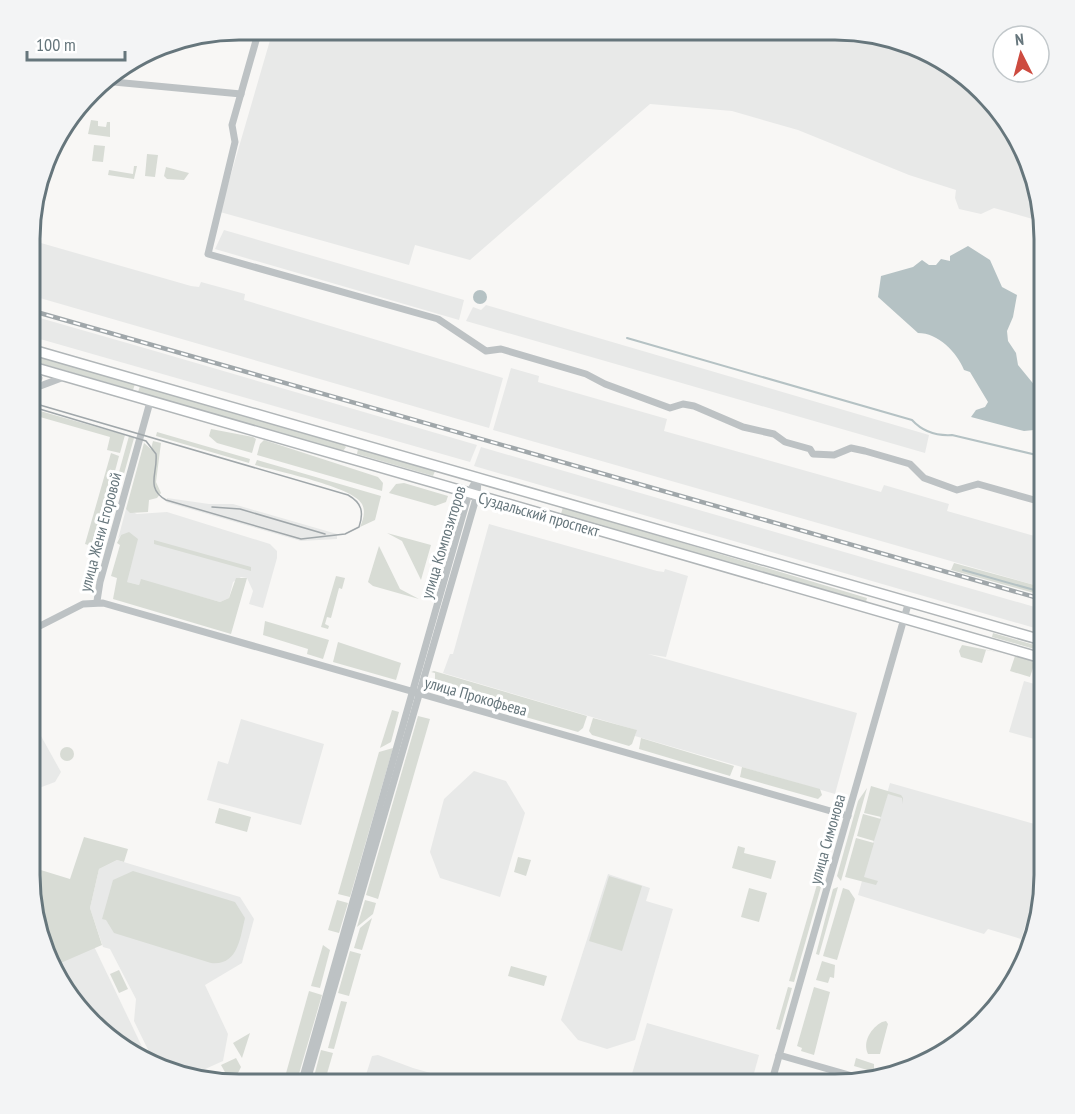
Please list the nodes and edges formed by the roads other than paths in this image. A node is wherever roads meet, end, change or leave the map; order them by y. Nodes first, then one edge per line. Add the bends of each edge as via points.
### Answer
1 (256, 41) edge
2 (118, 82) edge
3 (241, 94) junction
4 (40, 352) edge
5 (40, 370) edge
6 (64, 377) junction
7 (40, 386) edge
8 (150, 402) junction
9 (350, 441) junction
10 (343, 457) junction
11 (478, 477) junction
12 (473, 494) junction
13 (1034, 500) edge
14 (97, 601) junction
15 (909, 601) junction
16 (904, 619) junction
17 (41, 626) edge
18 (1034, 638) edge
19 (1034, 656) edge
20 (416, 692) junction
21 (848, 816) junction
22 (779, 1055) junction
23 (304, 1073) edge
24 (309, 1073) edge
25 (774, 1073) edge
26 (842, 1073) edge

1 - 3 street
2 - 3 street
3 - 13 street via 232,126 235,142 208,254 438,319 486,351 501,349 568,368 670,408 694,406 743,427 774,434 810,449 813,454 834,455 851,448 910,464 924,478 957,490 978,484
4 - 9 main road, Суздальский проспект
5 - 6 main road, Суздальский проспект
6 - 7 street
6 - 8 main road, Суздальский проспект
8 - 10 main road, Суздальский проспект
8 - 14 street, улица Жени Егоровой
9 - 10 main road via 353,451
9 - 11 main road, Суздальский проспект
10 - 12 main road, Суздальский проспект
11 - 12 street, улица Композиторов
11 - 15 main road, Суздальский проспект
12 - 16 main road, Суздальский проспект
12 - 20 street, улица Композиторов
14 - 17 street, улица Жени Егоровой
14 - 20 street, улица Прокофьева
15 - 16 street, улица Симонова
15 - 18 main road, Суздальский проспект
16 - 19 main road, Суздальский проспект
16 - 21 street, улица Симонова
20 - 21 street, улица Прокофьева
20 - 23 street, улица Композиторов
20 - 24 street, улица Композиторов
21 - 22 street, улица Симонова
22 - 25 street, улица Симонова
22 - 26 street

